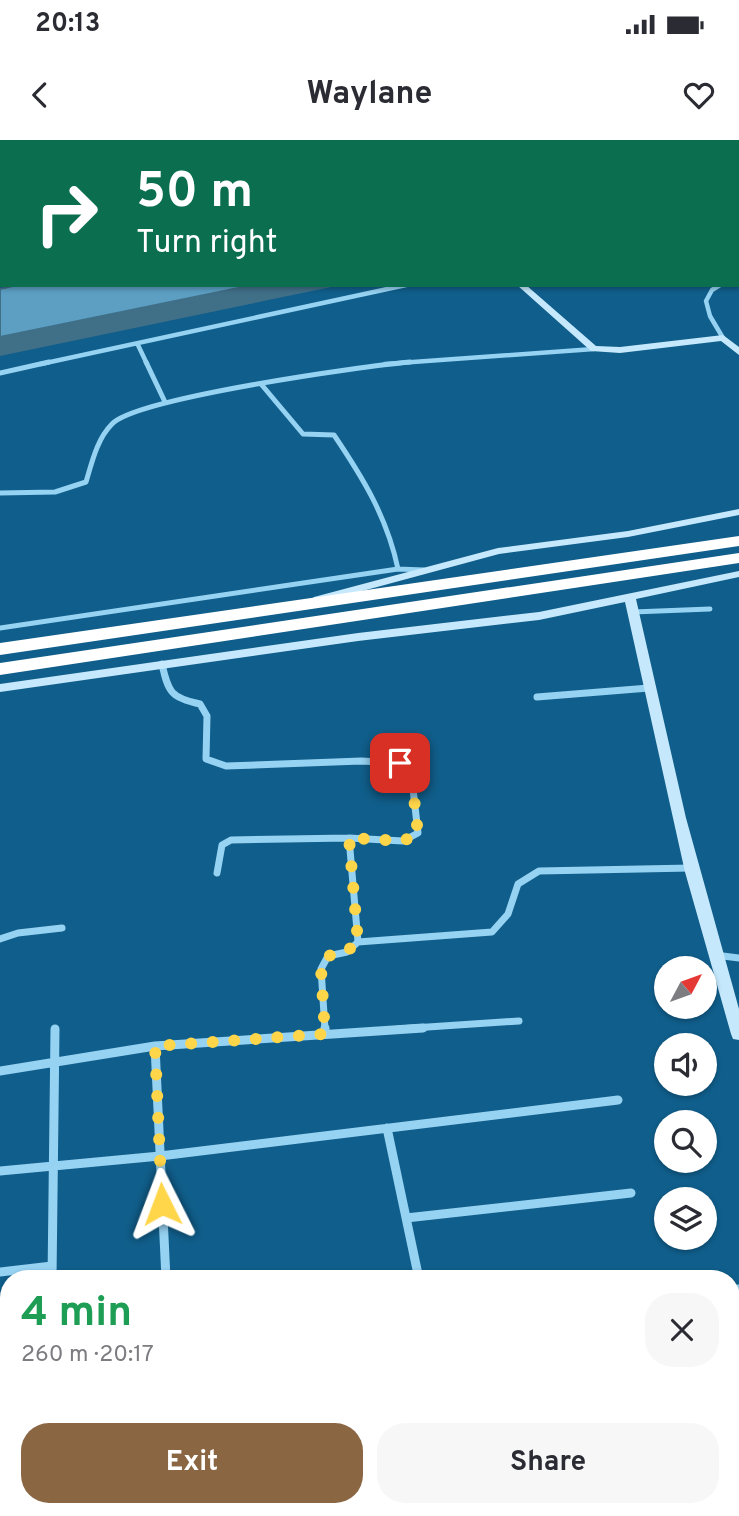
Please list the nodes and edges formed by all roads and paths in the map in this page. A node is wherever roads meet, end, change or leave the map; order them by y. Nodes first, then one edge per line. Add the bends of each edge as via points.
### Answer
1 (398, 287) edge
2 (523, 287) edge
3 (716, 287) edge
4 (723, 338) junction
5 (138, 345) junction
6 (594, 349) junction
7 (739, 352) edge
8 (0, 373) edge
9 (261, 384) junction
10 (165, 402) junction
11 (0, 493) edge
12 (739, 512) edge
13 (739, 541) edge
14 (739, 558) edge
15 (398, 569) junction
16 (424, 569) junction
17 (739, 574) edge
18 (300, 605) junction
19 (632, 605) junction
20 (710, 609) dead end
21 (0, 628) edge
22 (0, 649) edge
23 (162, 664) junction
24 (0, 669) edge
25 (0, 688) edge
26 (649, 688) junction
27 (537, 697) dead end
28 (349, 838) junction
29 (691, 868) junction
30 (217, 873) dead end
31 (62, 928) dead end
32 (0, 939) edge
33 (358, 942) junction
34 (713, 954) junction
35 (739, 958) edge
36 (519, 1021) dead end
37 (55, 1029) dead end
38 (325, 1034) junction
39 (739, 1034) edge
40 (155, 1046) junction
41 (54, 1062) junction
42 (0, 1071) edge
43 (618, 1100) dead end
44 (387, 1128) junction
45 (160, 1154) junction
46 (53, 1167) junction
47 (0, 1171) edge
48 (631, 1193) dead end
49 (406, 1218) junction
50 (52, 1266) junction
51 (17, 1270) edge
52 (52, 1270) edge
53 (166, 1270) edge
54 (417, 1270) edge

1 - 5 street
2 - 6 street
3 - 4 street via 706,301
4 - 6 street
4 - 7 street
5 - 8 street
5 - 10 street
6 - 9 street via 372,365
9 - 10 street
9 - 15 street via 303,434 334,435 376,497 392,534
10 - 11 street via 127,413 113,423 98,444 86,482 74,489
12 - 16 street via 628,534 498,551
13 - 18 highway
14 - 24 highway
15 - 16 street
15 - 21 street
16 - 18 street
17 - 19 street via 676,586
18 - 22 highway
19 - 20 street
19 - 23 street
19 - 26 street
23 - 25 street
23 - 28 street via 169,692 177,700 200,704 206,716 206,760 226,766 400,763 411,771 418,834 403,841
26 - 27 street
26 - 29 street
28 - 30 street via 231,840 222,845
28 - 33 street
29 - 33 street via 539,871 518,884 508,914 492,932
29 - 34 street
31 - 32 street
33 - 38 street via 347,951 328,956 321,969
34 - 35 street
34 - 39 street
36 - 38 street
37 - 41 street
38 - 40 street
40 - 41 street
40 - 45 street
41 - 42 street
41 - 46 street
43 - 44 street
44 - 45 street
44 - 49 street
45 - 46 street
45 - 53 street
46 - 47 street
46 - 50 street
48 - 49 street
49 - 54 street
50 - 51 street
50 - 52 street

